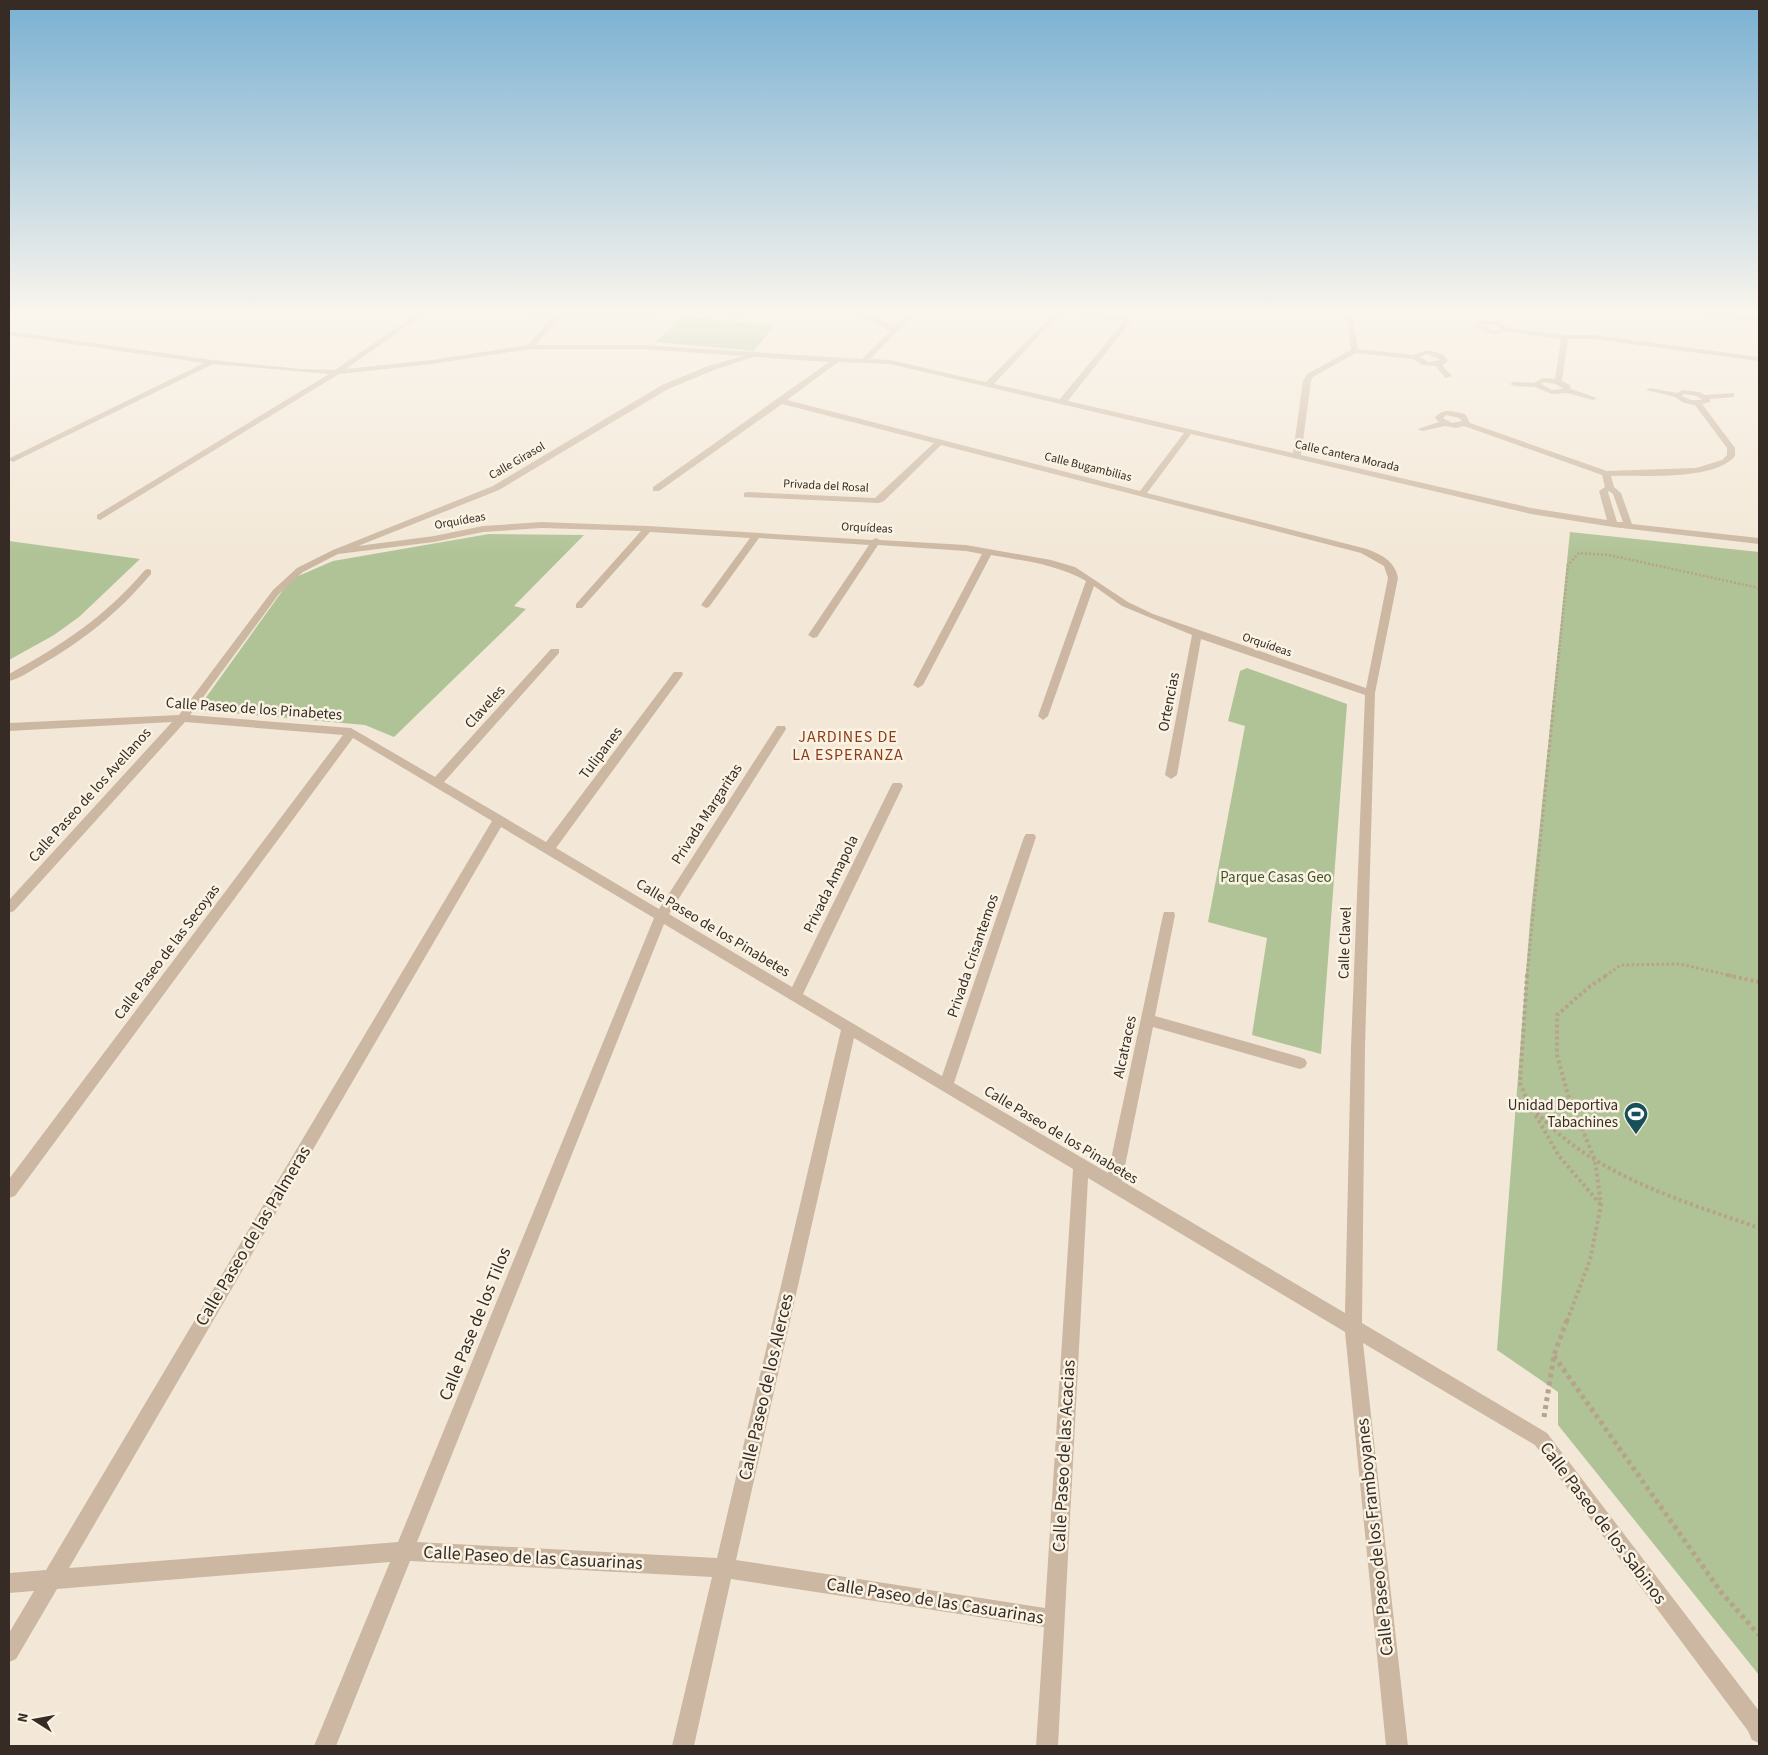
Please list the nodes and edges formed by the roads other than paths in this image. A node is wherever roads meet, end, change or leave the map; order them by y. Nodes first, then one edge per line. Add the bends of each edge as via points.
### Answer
1 (149, 393) edge
2 (303, 393) edge
3 (654, 393) edge
4 (792, 393) edge
5 (1028, 393) edge
6 (1070, 393) edge
7 (1307, 393) edge
8 (1576, 393) edge
9 (1670, 393) edge
10 (1684, 393) edge
11 (1689, 393) edge
12 (1731, 395) dead end
13 (1593, 398) dead end
14 (1701, 400) junction
15 (781, 401) junction
16 (1063, 401) junction
17 (1445, 423) junction
18 (1466, 424) junction
19 (1422, 429) dead end
20 (1190, 431) junction
21 (939, 442) junction
22 (1297, 456) junction
23 (13, 460) dead end
24 (1606, 474) junction
25 (1610, 488) junction
26 (656, 489) dead end
27 (1142, 494) junction
28 (747, 495) dead end
29 (100, 517) dead end
30 (1613, 524) junction
31 (1628, 526) junction
32 (648, 529) junction
33 (757, 535) junction
34 (876, 541) junction
35 (1759, 541) edge
36 (988, 551) junction
37 (336, 552) junction
38 (1388, 562) joint
39 (148, 572) dead end
40 (1091, 580) junction
41 (706, 605) dead end
42 (579, 606) dead end
43 (1197, 634) junction
44 (813, 635) dead end
45 (555, 651) dead end
46 (678, 674) dead end
47 (9, 678) edge
48 (918, 685) dead end
49 (1370, 693) junction
50 (1043, 716) dead end
51 (182, 718) junction
52 (9, 727) edge
53 (781, 729) dead end
54 (351, 732) junction
55 (1170, 775) dead end
56 (436, 782) junction
57 (896, 786) dead end
58 (499, 820) junction
59 (1030, 837) dead end
60 (548, 849) junction
61 (9, 908) edge
62 (1169, 915) dead end
63 (661, 916) junction
64 (795, 996) junction
65 (1147, 1020) junction
66 (849, 1028) junction
67 (1300, 1063) dead end
68 (946, 1085) junction
69 (1081, 1166) junction
70 (1113, 1185) junction
71 (9, 1191) edge
72 (1353, 1328) junction
73 (405, 1551) junction
74 (725, 1568) junction
75 (50, 1580) junction
76 (9, 1583) edge
77 (1054, 1619) junction
78 (9, 1652) edge
79 (1759, 1730) edge
80 (325, 1746) edge
81 (683, 1746) edge
82 (1046, 1746) edge
83 (1397, 1746) edge

1 - 23 street
2 - 29 street
3 - 37 street, Calle Girasol via 496,488
4 - 15 street
5 - 16 street, Calle Cantera Morada
6 - 16 street
7 - 22 street
8 - 13 street
9 - 10 street
11 - 14 street
12 - 14 street
14 - 24 street via 1731,448 1725,462 1696,471
15 - 21 street, Calle Bugambilias
15 - 26 street
16 - 20 street, Calle Cantera Morada
17 - 18 street
17 - 18 street via 1440,416 1458,412 1467,420
17 - 19 street
18 - 24 street
20 - 22 street, Calle Cantera Morada
20 - 27 street
21 - 27 street, Calle Bugambilias
21 - 28 street, Privada del Rosal via 876,502
22 - 30 street, Calle Cantera Morada via 1531,511
24 - 25 street
25 - 30 street via 1603,491
25 - 31 street via 1616,493
27 - 38 street, Calle Bugambilias via 1364,551
30 - 31 street, Calle Cantera Morada
31 - 35 street, Calle Cantera Morada
32 - 33 street, Orquídeas
32 - 37 street, Orquídeas via 541,525 504,527
32 - 42 street
33 - 34 street, Orquídeas
33 - 41 street
34 - 36 street, Orquídeas
34 - 44 street
36 - 40 street, Orquídeas via 1048,562 1072,569
36 - 48 street
37 - 51 street, Calle Paseo de los Avellanos via 300,570 276,592
38 - 49 street, Calle Clavel via 1393,578
39 - 47 street via 128,597 98,625
40 - 43 street, Orquídeas via 1132,607
40 - 50 street
43 - 49 street, Orquídeas
43 - 55 street, Ortencias
45 - 56 street, Claveles
46 - 60 street, Tulipanes
49 - 72 street, Calle Clavel via 1358,1047
51 - 52 street, Calle Paseo de los Pinabetes
51 - 54 street, Calle Paseo de los Pinabetes
51 - 61 street, Calle Paseo de los Avellanos
53 - 63 street, Privada Margaritas
54 - 56 street, Calle Paseo de los Pinabetes
54 - 71 street, Calle Paseo de las Secoyas
56 - 58 street, Calle Paseo de los Pinabetes
57 - 64 street, Privada Amapola
58 - 60 street, Calle Paseo de los Pinabetes
58 - 75 street, Calle Paseo de las Palmeras
59 - 68 street, Privada Crisantemos
60 - 63 street, Calle Paseo de los Pinabetes
62 - 65 street, Alcatraces
63 - 64 street, Calle Paseo de los Pinabetes
63 - 73 street, Calle Pase de los Tilos
64 - 66 street, Calle Paseo de los Pinabetes
65 - 67 street
65 - 70 street, Alcatraces
66 - 68 street, Calle Paseo de los Pinabetes
66 - 74 street, Calle Paseo de los Alerces
68 - 69 street, Calle Paseo de los Pinabetes
69 - 70 street, Calle Paseo de los Pinabetes
69 - 77 street, Calle Paseo de las Acacias
70 - 72 street, Calle Paseo de los Pinabetes
72 - 79 street, Calle Paseo de los Sabinos via 1541,1439
72 - 83 street, Calle Paseo de los Framboyanes
73 - 74 street, Calle Paseo de las Casuarinas
73 - 75 street, Calle Paseo de las Casuarinas
73 - 80 street, Calle Pase de los Tilos
74 - 77 street, Calle Paseo de las Casuarinas
74 - 81 street, Calle Paseo de los Alerces
75 - 76 street, Calle Paseo de las Casuarinas
75 - 78 street, Calle Paseo de las Palmeras
77 - 82 street, Calle Paseo de las Acacias

